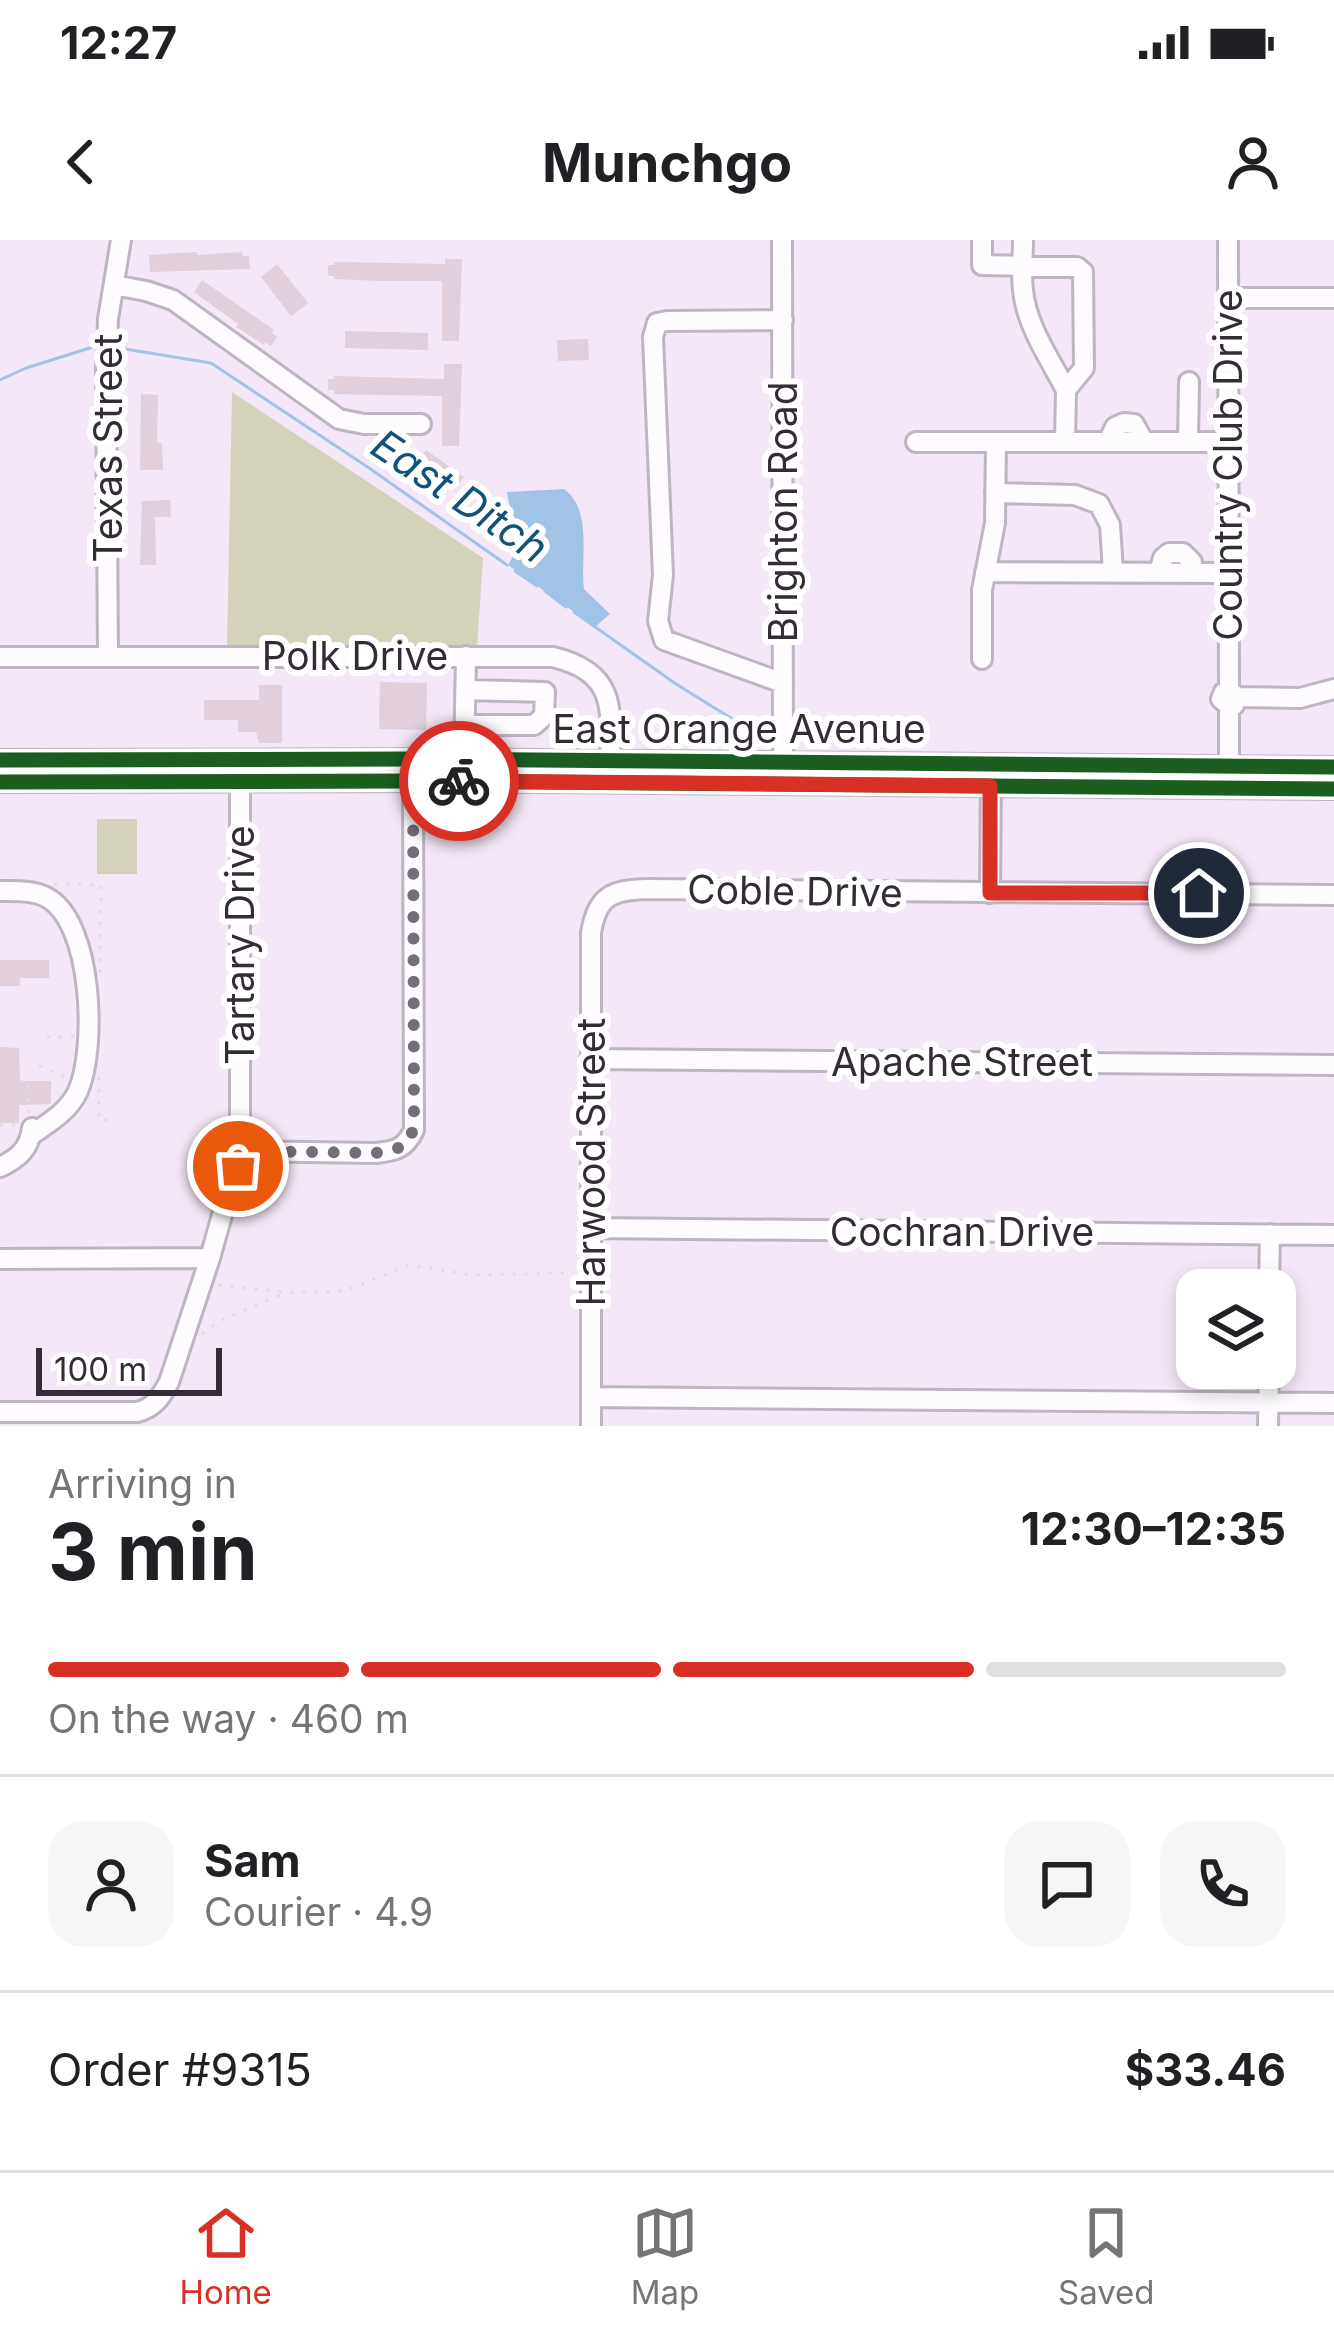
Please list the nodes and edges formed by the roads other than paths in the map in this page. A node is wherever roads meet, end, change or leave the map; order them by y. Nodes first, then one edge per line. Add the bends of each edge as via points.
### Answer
1 (121, 240) edge
2 (782, 240) edge
3 (982, 240) edge
4 (1023, 240) edge
5 (1228, 240) edge
6 (1023, 266) junction
7 (114, 285) junction
8 (1228, 298) junction
9 (1334, 298) edge
10 (783, 320) junction
11 (1189, 382) dead end
12 (1066, 390) junction
13 (421, 424) dead end
14 (916, 442) dead end
15 (995, 442) junction
16 (1065, 442) junction
17 (1188, 442) junction
18 (1227, 442) junction
19 (995, 494) junction
20 (1225, 566) junction
21 (985, 572) junction
22 (1113, 572) junction
23 (466, 656) junction
24 (0, 657) edge
25 (108, 657) junction
26 (982, 659) dead end
27 (783, 683) junction
28 (1334, 689) edge
29 (465, 690) junction
30 (1232, 698) junction
31 (465, 725) junction
32 (240, 759) junction
33 (0, 760) edge
34 (464, 760) junction
35 (610, 761) junction
36 (783, 762) junction
37 (991, 764) junction
38 (1229, 766) junction
39 (1334, 767) edge
40 (240, 781) junction
41 (413, 781) junction
42 (0, 782) edge
43 (610, 783) junction
44 (782, 784) junction
45 (990, 786) junction
46 (1229, 788) junction
47 (1334, 789) edge
48 (0, 891) edge
49 (990, 893) junction
50 (1334, 895) edge
51 (603, 901) joint
52 (590, 1059) junction
53 (1334, 1065) edge
54 (241, 1151) junction
55 (0, 1167) edge
56 (591, 1228) junction
57 (1270, 1234) junction
58 (1334, 1235) edge
59 (210, 1258) junction
60 (0, 1259) edge
61 (1269, 1269) edge
62 (1268, 1389) edge
63 (591, 1397) junction
64 (1268, 1402) junction
65 (1334, 1402) edge
66 (0, 1412) edge
67 (591, 1426) edge
68 (1268, 1426) edge

1 - 7 street, Texas Street
2 - 10 street, Brighton Road
3 - 6 street via 982,265
4 - 6 street
5 - 8 street, Country Club Drive
6 - 12 street via 1029,316
6 - 12 street via 1083,272 1084,368
7 - 13 street via 173,300 339,419
7 - 25 street, Texas Street via 106,369
8 - 9 street
8 - 18 street, Country Club Drive
10 - 27 street, Brighton Road
10 - 27 street via 667,321 657,323 653,337 664,640
11 - 17 street
12 - 16 street
14 - 15 street
15 - 16 street
15 - 19 street
16 - 17 street
17 - 18 street
18 - 20 street, Country Club Drive
19 - 21 street
19 - 22 street via 1075,495 1099,504 1110,524
20 - 22 street via 1211,553 1189,567
20 - 30 street, Country Club Drive
21 - 22 street
21 - 26 street
23 - 25 street, Polk Drive
23 - 29 street
23 - 35 street, Polk Drive via 553,657 588,670 610,704
24 - 25 street, Polk Drive
27 - 36 street, Brighton Road
28 - 30 street
29 - 31 street
29 - 31 street via 544,692 544,716 534,725
30 - 38 street, Country Club Drive
31 - 34 street
32 - 33 street, East Orange Avenue
32 - 34 street, East Orange Avenue
32 - 40 street, Tartary Drive
34 - 35 street, East Orange Avenue
35 - 36 street, East Orange Avenue
35 - 43 street, Polk Drive
36 - 37 street, East Orange Avenue
36 - 44 street, Brighton Road
37 - 38 street, East Orange Avenue
37 - 45 street
38 - 39 street, East Orange Avenue
38 - 46 street, Country Club Drive
40 - 41 street, East Orange Avenue
40 - 42 street, East Orange Avenue
40 - 54 street, Tartary Drive
41 - 43 street, East Orange Avenue
41 - 54 street via 414,1130 396,1150 376,1153
43 - 44 street, East Orange Avenue
44 - 45 street, East Orange Avenue
45 - 46 street, East Orange Avenue
45 - 49 street
46 - 47 street, East Orange Avenue
48 - 55 street via 48,897 69,919 87,987 87,1054 77,1094 58,1117 30,1130 23,1152
49 - 50 street, Coble Drive
49 - 51 street, Coble Drive via 648,889
51 - 52 street, Harwood Street via 591,934
52 - 53 street, Apache Street
52 - 56 street, Harwood Street
54 - 59 street, Tartary Drive
56 - 57 street, Cochran Drive
56 - 63 street, Harwood Street
57 - 58 street, Cochran Drive
57 - 61 street
59 - 60 street
59 - 66 street, Tartary Drive via 169,1382 148,1409
62 - 64 street
63 - 64 street
63 - 67 street, Harwood Street
64 - 65 street
64 - 68 street

